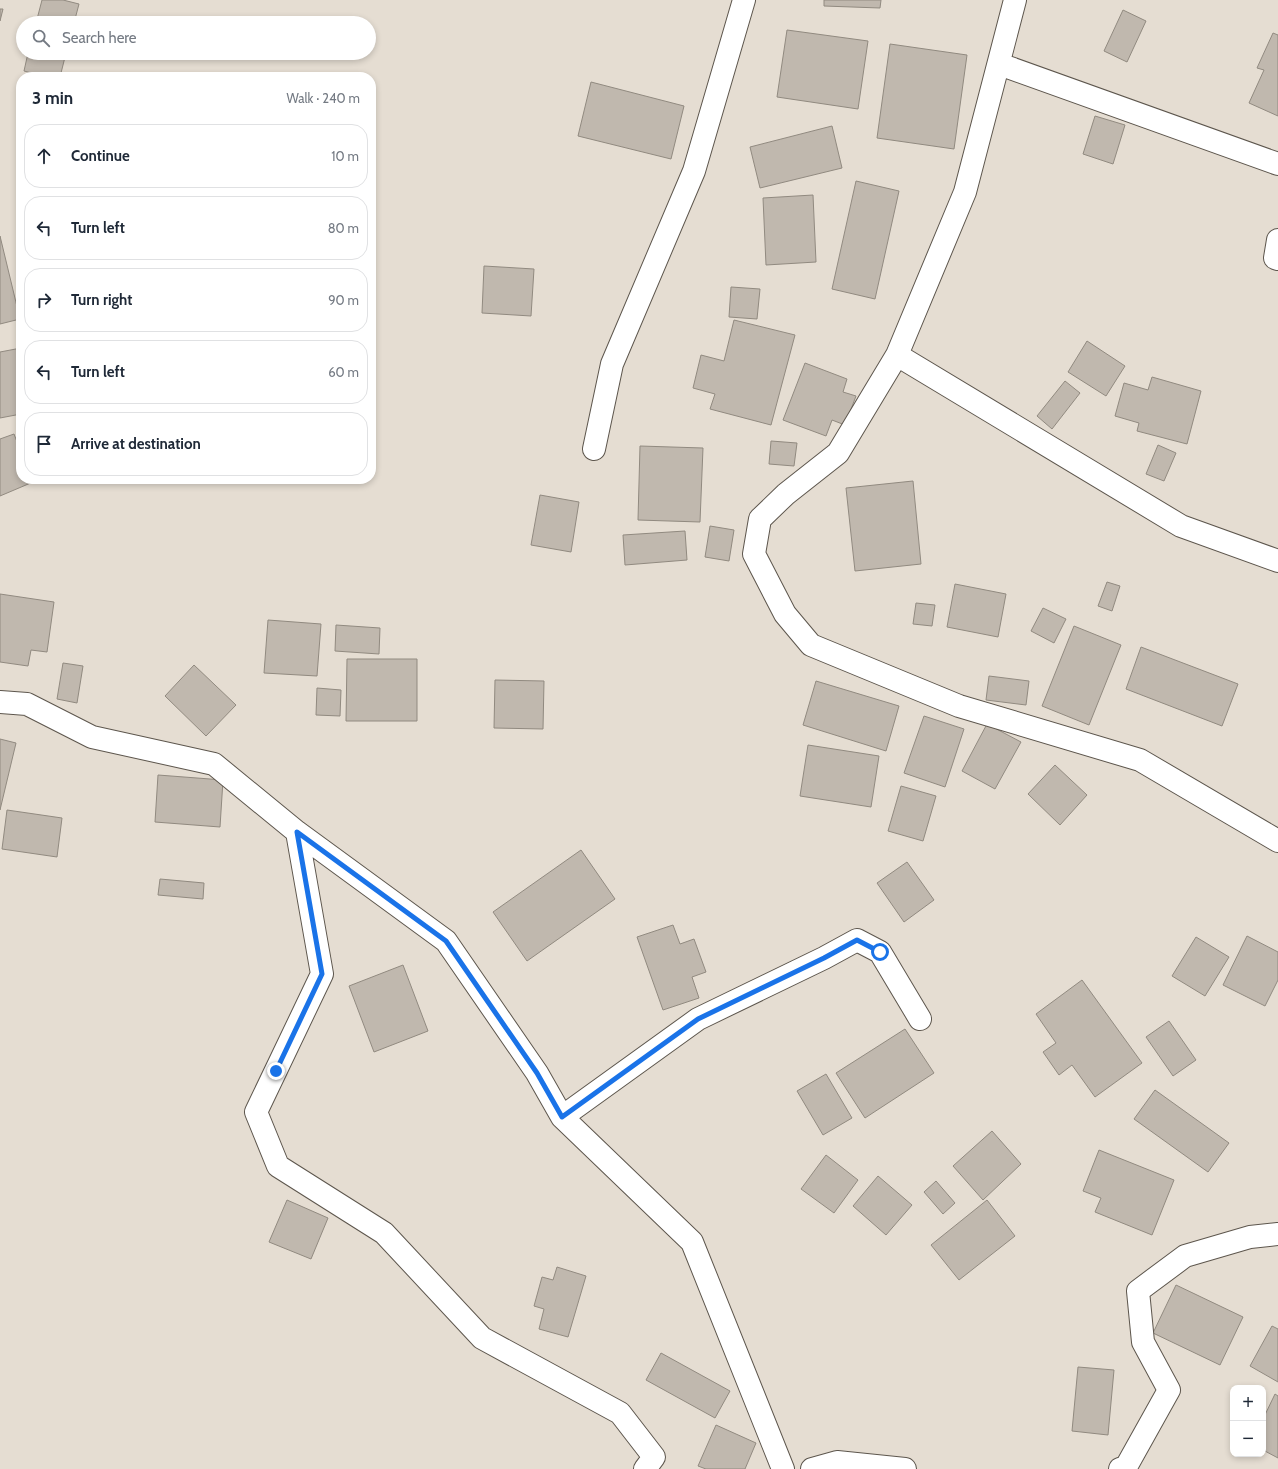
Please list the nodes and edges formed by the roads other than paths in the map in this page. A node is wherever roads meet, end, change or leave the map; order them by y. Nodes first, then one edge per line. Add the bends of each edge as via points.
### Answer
1 (744, 0) edge
2 (1015, 0) edge
3 (999, 64) junction
4 (1278, 164) edge
5 (1278, 240) edge
6 (1278, 259) edge
7 (897, 355) junction
8 (594, 449) dead end
9 (1278, 561) edge
10 (0, 702) edge
11 (297, 832) junction
12 (1278, 841) edge
13 (920, 1019) dead end
14 (562, 1117) junction
15 (1278, 1234) edge
16 (645, 1469) edge
17 (783, 1469) edge
18 (812, 1469) edge
19 (905, 1469) edge
20 (1120, 1469) edge

1 - 8 street via 694,171 612,364
2 - 3 street
3 - 4 street
3 - 7 street via 965,192
5 - 6 street via 1275,258
7 - 9 street via 1181,526
7 - 12 street via 838,453 786,494 760,519 754,554 785,614 811,645 959,706 1140,760
10 - 11 street via 27,704 92,737 214,764
11 - 14 street via 446,941 537,1073
11 - 16 street via 322,974 256,1112 278,1166 384,1233 482,1338 620,1414 654,1457
13 - 14 street via 880,952 857,940 698,1019
14 - 17 street via 692,1242
15 - 20 street via 1250,1237 1185,1256 1138,1290 1143,1342 1169,1390 1126,1467
18 - 19 street via 837,1462

